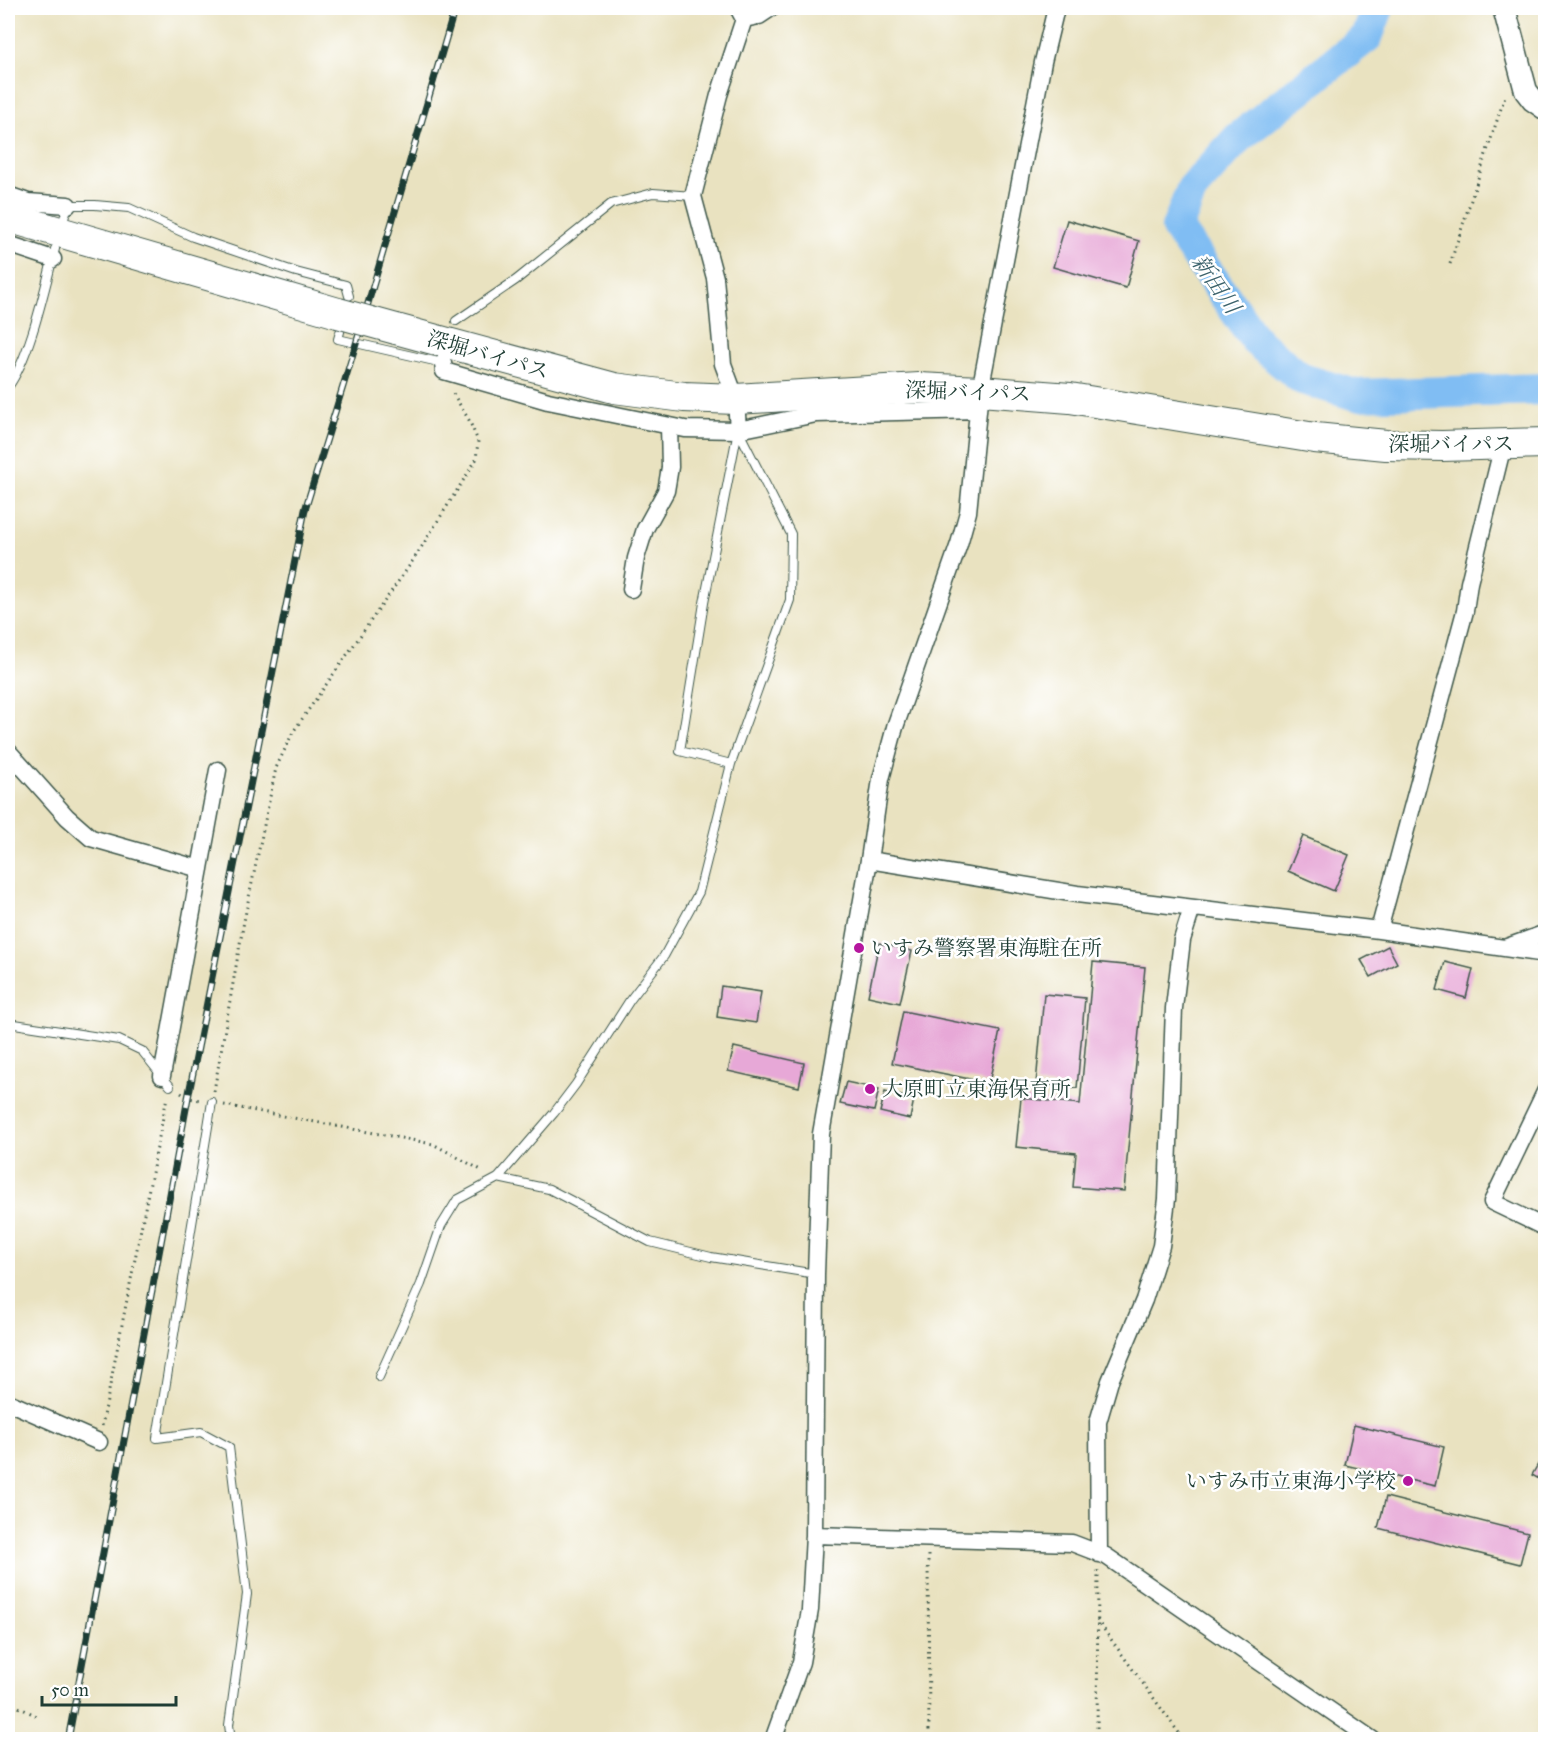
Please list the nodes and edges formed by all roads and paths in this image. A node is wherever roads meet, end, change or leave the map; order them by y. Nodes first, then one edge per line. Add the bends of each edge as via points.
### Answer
1 (771, 8) edge
2 (1056, 8) edge
3 (1504, 8) edge
4 (741, 13) edge
5 (1520, 71) junction
6 (1545, 109) edge
7 (8, 195) edge
8 (693, 196) junction
9 (68, 205) junction
10 (8, 218) edge
11 (63, 222) dead end
12 (8, 244) edge
13 (54, 254) joint
14 (1450, 264) dead end
15 (342, 313) junction
16 (456, 321) dead end
17 (443, 367) junction
18 (8, 387) edge
19 (736, 399) junction
20 (979, 400) junction
21 (669, 426) junction
22 (738, 430) junction
23 (1545, 443) edge
24 (1503, 445) junction
25 (631, 589) dead end
26 (8, 751) edge
27 (731, 764) junction
28 (218, 770) dead end
29 (869, 860) junction
30 (200, 869) junction
31 (1192, 908) junction
32 (1379, 930) junction
33 (1545, 933) edge
34 (1503, 948) junction
35 (1545, 954) edge
36 (8, 1023) edge
37 (166, 1081) junction
38 (1545, 1090) edge
39 (212, 1102) junction
40 (498, 1178) junction
41 (1545, 1228) edge
42 (816, 1274) junction
43 (379, 1377) dead end
44 (8, 1402) edge
45 (99, 1442) joint
46 (814, 1535) junction
47 (928, 1539) junction
48 (1099, 1554) junction
49 (1097, 1619) junction
50 (8, 1702) edge
51 (37, 1716) dead end
52 (231, 1740) edge
53 (773, 1740) edge
54 (929, 1740) edge
55 (1097, 1740) edge
56 (1184, 1740) edge
57 (1373, 1740) edge

1 - 4 street via 759,16
2 - 20 street
3 - 5 street
4 - 8 street
5 - 6 street via 1526,91
5 - 14 path via 1505,94
7 - 9 street via 28,202
8 - 16 lane via 653,193 611,204 516,280
8 - 19 street via 715,278 723,364
9 - 11 lane
9 - 15 lane via 129,208 193,237 346,285
10 - 15 highway
12 - 13 street
13 - 18 lane via 28,344
15 - 17 lane via 338,339
15 - 19 highway, 深堀バイパス, bridge via 614,388
17 - 21 street via 548,401
17 - 39 path via 448,385 478,441 476,460 414,559 293,732 276,768
19 - 20 highway, 深堀バイパス via 920,388
19 - 22 street
20 - 22 street via 816,414
20 - 24 highway, 深堀バイパス via 1070,398 1315,438 1397,445
20 - 29 street via 968,512 895,727
21 - 22 street
21 - 25 street via 666,491 645,530
22 - 27 lane via 791,534 790,600
22 - 27 lane via 680,751
23 - 24 highway, 深堀バイパス
24 - 32 street via 1465,611
26 - 30 street via 91,838
27 - 40 lane via 699,892 664,956 570,1091
28 - 30 street
29 - 31 street via 1077,894
29 - 42 street via 821,1134
30 - 37 street
31 - 32 street
31 - 48 street via 1182,940 1174,1008 1167,1199 1161,1246 1098,1422
32 - 34 street
33 - 34 street
34 - 35 street
36 - 37 lane via 119,1040 142,1051
37 - 39 path via 188,1098
37 - 45 path
38 - 41 street via 1492,1202
39 - 40 path via 433,1144
39 - 52 lane via 157,1438 201,1432 229,1447 247,1594 229,1725
40 - 42 lane via 549,1189 650,1242 711,1257
40 - 43 lane via 457,1200 441,1226 421,1284
42 - 46 street
44 - 45 street
46 - 47 street
46 - 53 street via 810,1610 801,1662
47 - 48 street via 1072,1543
47 - 54 path
48 - 49 path
48 - 57 street
49 - 55 path
49 - 56 path
50 - 51 path

